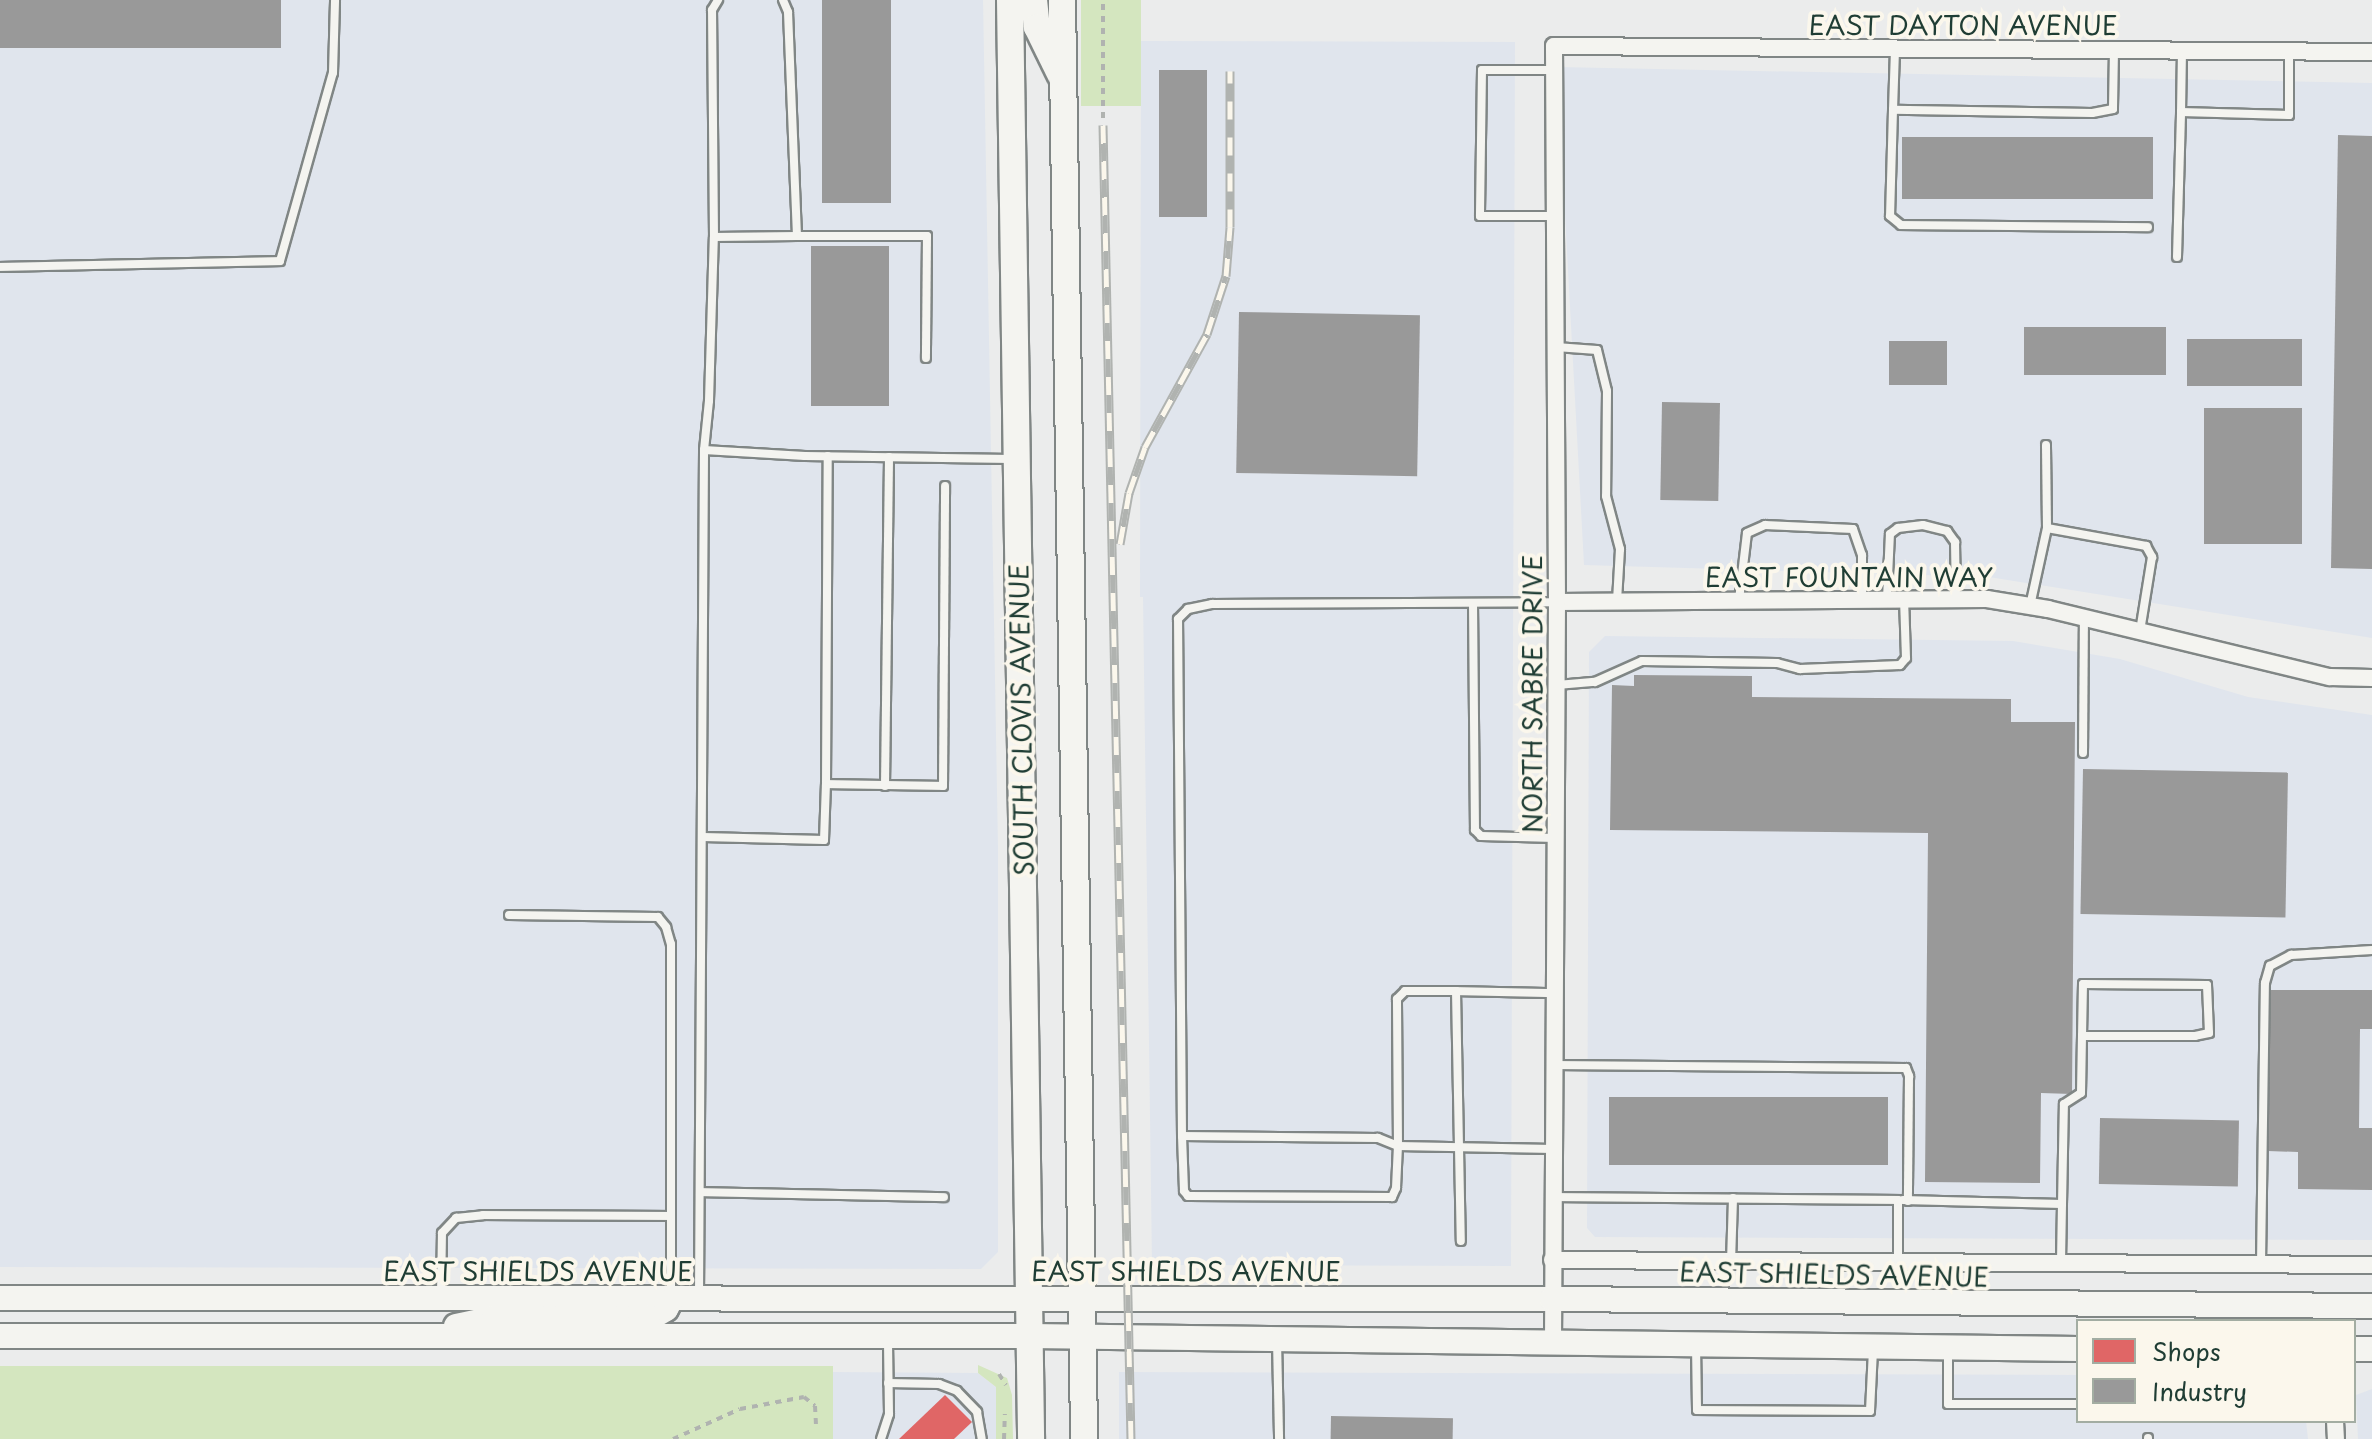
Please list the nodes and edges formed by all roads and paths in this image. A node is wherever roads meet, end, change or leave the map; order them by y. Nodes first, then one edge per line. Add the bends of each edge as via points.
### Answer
1 (335, 0) edge
2 (718, 0) edge
3 (783, 0) edge
4 (1010, 0) edge
5 (1034, 0) edge
6 (1062, 0) edge
7 (1103, 0) edge
8 (1554, 46) joint
9 (1895, 49) junction
10 (2114, 50) junction
11 (2182, 50) junction
12 (2289, 51) junction
13 (2372, 52) edge
14 (1554, 70) junction
15 (1063, 81) junction
16 (1893, 110) junction
17 (2181, 112) junction
18 (1103, 118) dead end
19 (1555, 216) junction
20 (2148, 227) dead end
21 (797, 236) junction
22 (714, 237) junction
23 (2177, 257) dead end
24 (0, 267) edge
25 (1556, 347) junction
26 (926, 358) dead end
27 (2046, 445) dead end
28 (704, 450) junction
29 (828, 456) junction
30 (889, 457) junction
31 (1017, 459) junction
32 (945, 486) dead end
33 (2047, 528) junction
34 (1895, 599) junction
35 (1956, 599) junction
36 (1739, 600) junction
37 (1862, 600) junction
38 (1617, 601) junction
39 (1557, 602) junction
40 (1473, 603) junction
41 (2030, 606) junction
42 (2084, 617) junction
43 (2140, 631) junction
44 (2372, 678) edge
45 (1556, 685) junction
46 (2083, 753) dead end
47 (826, 784) junction
48 (885, 786) junction
49 (703, 837) junction
50 (1555, 838) junction
51 (509, 915) dead end
52 (2372, 950) edge
53 (1456, 991) junction
54 (1554, 993) junction
55 (2082, 1036) junction
56 (1553, 1065) junction
57 (1182, 1136) junction
58 (1398, 1146) junction
59 (1461, 1148) junction
60 (1553, 1149) junction
61 (700, 1192) junction
62 (944, 1197) dead end
63 (1552, 1197) junction
64 (1733, 1198) junction
65 (1898, 1200) junction
66 (1908, 1201) junction
67 (2062, 1204) junction
68 (671, 1216) junction
69 (1461, 1241) dead end
70 (1552, 1260) junction
71 (1731, 1262) junction
72 (1898, 1263) junction
73 (2061, 1263) junction
74 (2261, 1265) junction
75 (2372, 1265) edge
76 (0, 1298) edge
77 (1030, 1298) junction
78 (441, 1299) junction
79 (1082, 1299) junction
80 (1552, 1299) junction
81 (671, 1300) junction
82 (699, 1300) junction
83 (2372, 1306) edge
84 (2331, 1314) edge
85 (0, 1336) edge
86 (888, 1336) junction
87 (1030, 1336) junction
88 (403, 1337) junction
89 (1082, 1337) junction
90 (1277, 1339) junction
91 (1553, 1342) junction
92 (1696, 1344) junction
93 (1874, 1347) junction
94 (1948, 1348) junction
95 (2076, 1349) edge
96 (999, 1374) dead end
97 (888, 1383) junction
98 (1007, 1395) dead end
99 (2076, 1404) edge
100 (1007, 1405) dead end
101 (816, 1426) dead end
102 (673, 1439) edge
103 (881, 1439) edge
104 (982, 1439) edge
105 (1004, 1439) edge
106 (1031, 1439) edge
107 (1084, 1439) edge
108 (1279, 1439) edge

1 - 24 lane via 333,73 280,261
2 - 22 lane via 712,10
3 - 21 lane via 788,12
4 - 31 main road, SOUTH CLOVIS AVENUE
5 - 15 main road via 1037,27
6 - 15 main road, SOUTH CLOVIS AVENUE
7 - 18 path
8 - 9 street, EAST DAYTON AVENUE
8 - 14 street, NORTH SABRE DRIVE
9 - 10 street, EAST DAYTON AVENUE
9 - 16 lane
10 - 11 street, EAST DAYTON AVENUE
10 - 16 lane via 2113,109
11 - 12 street, EAST DAYTON AVENUE
11 - 17 lane
12 - 13 street, EAST DAYTON AVENUE
12 - 17 lane via 2289,115
14 - 19 street, NORTH SABRE DRIVE
14 - 19 lane via 1482,70 1480,216
15 - 79 main road, SOUTH CLOVIS AVENUE
16 - 20 lane via 1890,216 1901,225
17 - 23 lane
19 - 25 street, NORTH SABRE DRIVE
21 - 22 lane
21 - 26 lane via 927,236
22 - 28 lane
25 - 38 lane via 1597,350 1607,391 1606,496 1620,549
25 - 39 street, NORTH SABRE DRIVE
27 - 33 lane
28 - 29 lane
28 - 49 lane
29 - 30 lane
29 - 47 lane
30 - 31 lane
30 - 48 lane
31 - 77 main road, SOUTH CLOVIS AVENUE
32 - 48 lane via 943,786
33 - 41 lane
33 - 43 lane via 2146,546 2152,557
34 - 35 street, EAST FOUNTAIN WAY
34 - 35 lane via 1890,534 1923,525 1947,531 1955,542
34 - 37 street, EAST FOUNTAIN WAY
34 - 45 lane via 1906,658 1900,665 1800,669 1777,663 1642,661 1595,682
35 - 41 street, EAST FOUNTAIN WAY
36 - 37 street, EAST FOUNTAIN WAY
36 - 37 lane via 1743,543 1747,533 1765,525 1853,529 1862,555
36 - 38 street, EAST FOUNTAIN WAY
38 - 39 street, EAST FOUNTAIN WAY
39 - 40 lane
39 - 45 street, NORTH SABRE DRIVE
40 - 50 lane via 1475,830 1481,836
40 - 57 lane via 1212,604 1188,609 1178,619
41 - 42 street, EAST FOUNTAIN WAY
42 - 43 street, EAST FOUNTAIN WAY
42 - 46 lane
43 - 44 street, EAST FOUNTAIN WAY via 2330,677
45 - 50 street, NORTH SABRE DRIVE
47 - 48 lane
47 - 49 lane via 824,840
49 - 61 lane
50 - 54 street, NORTH SABRE DRIVE
51 - 68 lane via 658,917 666,927 671,944
52 - 74 lane via 2291,955 2270,966 2265,983
53 - 54 lane
53 - 58 lane via 1405,991 1397,999
53 - 59 lane
54 - 56 street, NORTH SABRE DRIVE
55 - 55 lane via 2083,984 2207,985 2209,1033
55 - 67 lane via 2081,1093 2064,1104
56 - 60 street, NORTH SABRE DRIVE
56 - 66 lane via 1906,1068
57 - 58 lane via 1378,1138
57 - 58 lane via 1188,1196 1392,1197
58 - 59 lane
59 - 60 lane
59 - 69 lane
60 - 63 street, NORTH SABRE DRIVE
61 - 62 lane
61 - 82 lane
63 - 64 lane
63 - 70 street, NORTH SABRE DRIVE
64 - 65 lane
64 - 71 lane
65 - 66 lane
65 - 72 lane
66 - 67 lane
67 - 73 lane
68 - 78 lane via 456,1218 442,1233
68 - 81 lane
70 - 71 street, EAST SHIELDS AVENUE
70 - 80 street, NORTH SABRE DRIVE
71 - 72 street, EAST SHIELDS AVENUE
72 - 73 street, EAST SHIELDS AVENUE
73 - 74 street, EAST SHIELDS AVENUE
74 - 75 street, EAST SHIELDS AVENUE
76 - 78 main road, EAST SHIELDS AVENUE
77 - 79 main road, EAST SHIELDS AVENUE
77 - 82 main road, EAST SHIELDS AVENUE
77 - 87 main road, SOUTH CLOVIS AVENUE
78 - 81 main road, EAST SHIELDS AVENUE
79 - 80 main road, EAST SHIELDS AVENUE
79 - 89 main road, SOUTH CLOVIS AVENUE
80 - 84 main road, EAST SHIELDS AVENUE
80 - 91 street, NORTH SABRE DRIVE
81 - 82 main road, EAST SHIELDS AVENUE
81 - 88 main road via 666,1309 640,1319 494,1318
83 - 84 main road, EAST SHIELDS AVENUE
85 - 88 main road
86 - 87 main road
86 - 88 main road
86 - 97 lane
87 - 89 main road
87 - 106 main road, SOUTH CLOVIS AVENUE
89 - 90 main road
89 - 107 main road, SOUTH CLOVIS AVENUE
90 - 91 main road
90 - 108 lane
91 - 92 main road
92 - 93 main road
92 - 93 lane via 1697,1410 1870,1411
93 - 94 main road
94 - 95 main road
94 - 99 lane via 1948,1404
96 - 98 path
97 - 103 lane via 889,1414
97 - 104 lane via 949,1386 977,1412
100 - 105 path
101 - 102 path via 815,1406 804,1397 740,1409

